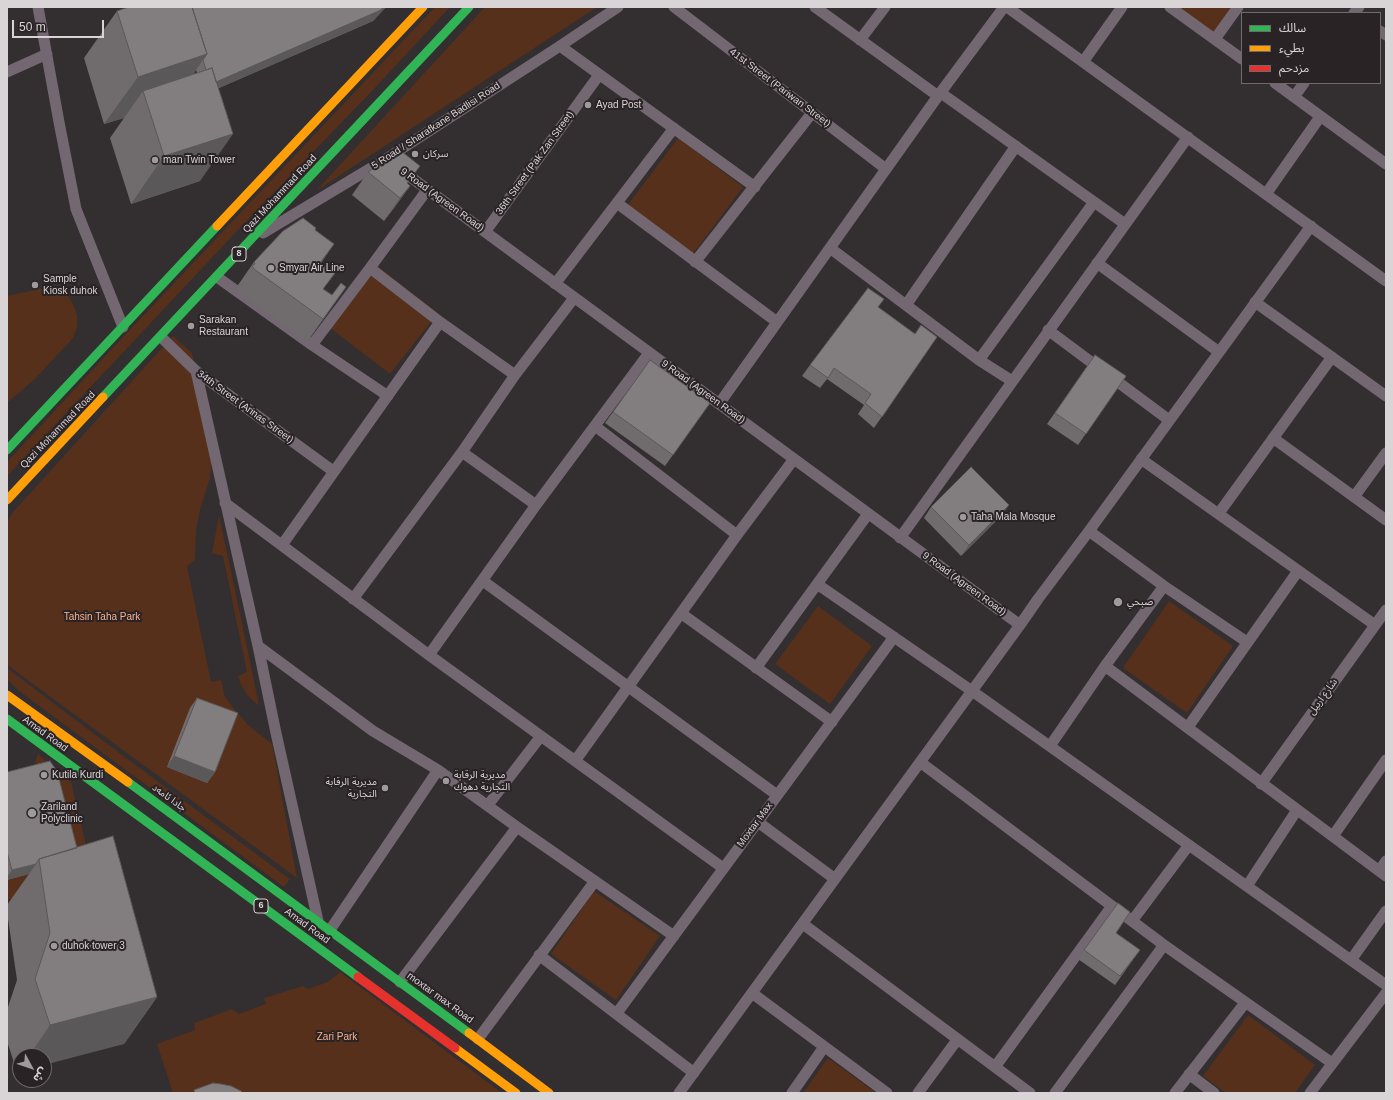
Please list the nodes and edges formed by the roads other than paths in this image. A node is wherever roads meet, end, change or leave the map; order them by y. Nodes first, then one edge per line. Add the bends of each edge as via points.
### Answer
1 (38, 7) edge
2 (423, 7) edge
3 (469, 7) edge
4 (618, 7) edge
5 (674, 7) edge
6 (815, 7) edge
7 (885, 7) edge
8 (1004, 7) edge
9 (1007, 7) edge
10 (1122, 7) edge
11 (1170, 7) edge
12 (1238, 7) edge
13 (1215, 39) junction
14 (860, 40) junction
15 (560, 46) junction
16 (47, 54) junction
17 (1241, 58) edge
18 (1083, 62) junction
19 (7, 72) edge
20 (600, 75) junction
21 (1276, 84) edge
22 (1303, 84) edge
23 (940, 95) junction
24 (1294, 97) junction
25 (812, 113) junction
26 (1320, 117) junction
27 (674, 128) junction
28 (1188, 137) junction
29 (1016, 146) junction
30 (386, 159) junction
31 (1386, 164) edge
32 (886, 169) junction
33 (755, 187) junction
34 (427, 190) junction
35 (1266, 194) junction
36 (1094, 202) junction
37 (616, 203) junction
38 (1125, 224) junction
39 (1311, 226) junction
40 (485, 232) junction
41 (251, 241) junction
42 (830, 248) junction
43 (695, 262) junction
44 (1097, 263) junction
45 (370, 268) junction
46 (217, 277) junction
47 (1386, 281) edge
48 (555, 284) junction
49 (574, 298) junction
50 (1255, 302) junction
51 (906, 305) junction
52 (440, 322) junction
53 (777, 322) junction
54 (123, 327) junction
55 (1048, 330) junction
56 (161, 337) junction
57 (312, 345) junction
58 (1219, 352) junction
59 (650, 353) junction
60 (1332, 357) junction
61 (978, 360) junction
62 (196, 371) junction
63 (515, 375) junction
64 (1012, 381) junction
65 (388, 396) junction
66 (1386, 396) edge
67 (719, 404) junction
68 (1169, 420) junction
69 (595, 426) junction
70 (1273, 438) junction
71 (7, 450) edge
72 (462, 452) junction
73 (1386, 453) edge
74 (1141, 458) junction
75 (794, 459) junction
76 (333, 471) junction
77 (1354, 497) junction
78 (7, 500) edge
79 (225, 504) junction
80 (536, 505) junction
81 (1219, 513) junction
82 (868, 514) junction
83 (1386, 520) edge
84 (1089, 531) junction
85 (738, 535) junction
86 (900, 538) junction
87 (282, 545) junction
88 (1298, 571) junction
89 (483, 581) junction
90 (817, 584) junction
91 (1164, 586) junction
92 (353, 599) junction
93 (1386, 610) edge
94 (682, 614) junction
95 (1020, 625) junction
96 (1375, 625) junction
97 (894, 637) junction
98 (1247, 642) junction
99 (258, 646) junction
100 (430, 655) junction
101 (1105, 666) junction
102 (756, 668) junction
103 (629, 687) junction
104 (972, 691) junction
105 (7, 695) edge
106 (7, 719) edge
107 (832, 722) junction
108 (1188, 727) junction
109 (541, 736) junction
110 (1050, 746) junction
111 (575, 761) junction
112 (1386, 761) edge
113 (920, 762) junction
114 (438, 770) junction
115 (1261, 784) junction
116 (777, 795) junction
117 (488, 805) junction
118 (1297, 810) junction
119 (758, 822) junction
120 (517, 827) junction
121 (1333, 836) junction
122 (1189, 844) junction
123 (1386, 861) edge
124 (723, 868) junction
125 (1383, 873) edge
126 (835, 879) junction
127 (594, 880) junction
128 (1247, 886) junction
129 (1112, 906) junction
130 (1386, 911) edge
131 (318, 921) junction
132 (1132, 921) junction
133 (803, 924) junction
134 (330, 930) junction
135 (674, 936) junction
136 (1164, 945) junction
137 (539, 955) junction
138 (1351, 960) junction
139 (400, 982) junction
140 (1386, 984) edge
141 (752, 993) junction
142 (1386, 993) edge
143 (1245, 1003) junction
144 (617, 1013) junction
145 (478, 1039) junction
146 (957, 1040) junction
147 (824, 1047) junction
148 (1332, 1063) junction
149 (995, 1067) junction
150 (694, 1073) junction
151 (1189, 1074) junction
152 (516, 1093) edge
153 (549, 1093) edge
154 (679, 1093) edge
155 (792, 1093) edge
156 (887, 1093) edge
157 (918, 1093) edge
158 (1030, 1093) edge
159 (1055, 1093) edge
160 (1175, 1093) edge
161 (1214, 1093) edge
162 (1310, 1093) edge

1 - 16 street
2 - 54 main road
3 - 41 main road, Qazi Mohammad Road / 8
4 - 15 street, 5 Road / Sharafkane Badlisi Road
5 - 25 street, 41st Street (Pariwan Street)
6 - 14 street
7 - 14 street
8 - 23 street
9 - 18 street
10 - 18 street
11 - 13 street
12 - 13 street
13 - 17 street
14 - 23 street
15 - 20 street
15 - 30 street, 5 Road / Sharafkane Badlisi Road
16 - 19 street
16 - 54 street via 76,209
18 - 28 street
20 - 27 street
20 - 40 street, 36th Street (Pak Zan Street)
21 - 24 street
22 - 24 street
23 - 29 street
23 - 32 street
24 - 26 street
25 - 32 street, 41st Street (Pariwan Street)
25 - 33 street
26 - 31 street
26 - 35 street
27 - 33 street
27 - 37 street
28 - 35 street
28 - 38 street
29 - 36 street
29 - 51 street
30 - 34 street, 9 Road (Agreen Road)
30 - 41 street, 5 Road / Sharafkane Badlisi Road
32 - 42 street
33 - 43 street
34 - 40 street, 9 Road (Agreen Road)
34 - 45 street
35 - 39 street
36 - 38 street
36 - 61 street
37 - 43 street
37 - 48 street
38 - 44 street
39 - 47 street
39 - 50 street
40 - 48 street, 9 Road (Agreen Road)
41 - 46 main road, Qazi Mohammad Road / 8
42 - 51 street
42 - 53 street
43 - 53 street
44 - 55 street
44 - 58 street
45 - 52 street
45 - 57 street
46 - 56 main road, Qazi Mohammad Road / 8
46 - 57 street
48 - 49 street, 9 Road (Agreen Road)
49 - 59 street, 9 Road (Agreen Road)
49 - 63 street
50 - 58 street
50 - 60 street
51 - 61 street
52 - 63 street
52 - 65 street
53 - 67 street
54 - 71 main road
55 - 64 street
55 - 68 street
56 - 62 street, 34th Street (Arinas Street)
56 - 78 main road, Qazi Mohammad Road / 8
57 - 65 street
58 - 68 street
59 - 67 street, 9 Road (Agreen Road)
59 - 69 street
60 - 66 street
60 - 70 street
61 - 64 street
62 - 76 street, 34th Street (Arinas Street)
62 - 79 street
63 - 72 street
64 - 86 street
65 - 76 street
67 - 75 street, 9 Road (Agreen Road)
68 - 74 street
69 - 80 street
69 - 85 street
70 - 77 street
70 - 81 street
72 - 80 street
72 - 92 street
73 - 77 street
74 - 81 street
74 - 84 street
75 - 82 street, 9 Road (Agreen Road)
75 - 85 street
76 - 87 street
77 - 83 street
79 - 87 street
79 - 99 street
80 - 89 street
81 - 88 street
82 - 86 street, 9 Road (Agreen Road)
82 - 90 street
84 - 91 street
84 - 95 street
85 - 94 street
86 - 95 street, 9 Road (Agreen Road)
87 - 92 street
88 - 96 street
88 - 98 street
89 - 100 street
89 - 103 street
90 - 97 street
90 - 102 street
91 - 98 street
91 - 101 street
92 - 100 street
93 - 96 street, شارع اربيل
94 - 102 street
94 - 103 street
95 - 104 street
96 - 115 street, شارع اربيل
97 - 104 street
97 - 107 street, Moxtar Max
98 - 108 street
99 - 114 street via 373,731
99 - 131 street
100 - 109 street
101 - 108 street
101 - 110 street
102 - 107 street
103 - 111 street
103 - 116 street
104 - 110 street
104 - 113 street
105 - 131 main road, جادا ئامەد / 6
106 - 152 main road, Amad Road / 6
107 - 116 street, Moxtar Max
108 - 115 street
109 - 111 street
109 - 117 street
110 - 122 street
111 - 124 street
112 - 121 street
113 - 126 street
113 - 129 street
114 - 117 street
114 - 134 street
115 - 118 street
116 - 119 street, Moxtar Max
117 - 120 street
118 - 121 street
118 - 128 street
119 - 124 street, Moxtar Max
119 - 126 street
120 - 127 street
120 - 139 street
121 - 125 street
122 - 128 street
122 - 132 street
123 - 125 street
124 - 135 street, Moxtar Max
126 - 133 street
127 - 135 street
127 - 137 street
128 - 138 street
129 - 132 street
129 - 149 street
130 - 138 street
131 - 134 main road, moxtar max Road / 6
132 - 136 street
133 - 141 street
133 - 146 street
134 - 139 main road, moxtar max Road / 6
135 - 144 street, Moxtar Max
136 - 143 street
136 - 159 street
137 - 144 street
137 - 145 street
138 - 140 street
139 - 145 main road, moxtar max Road / 6
141 - 147 street
141 - 150 street
142 - 148 street
143 - 148 street
143 - 151 street
144 - 150 street
145 - 153 main road, moxtar max Road / 6
146 - 149 street
146 - 157 street
147 - 155 street
147 - 156 street
148 - 162 street
149 - 158 street
150 - 154 street
151 - 160 street
151 - 161 street

